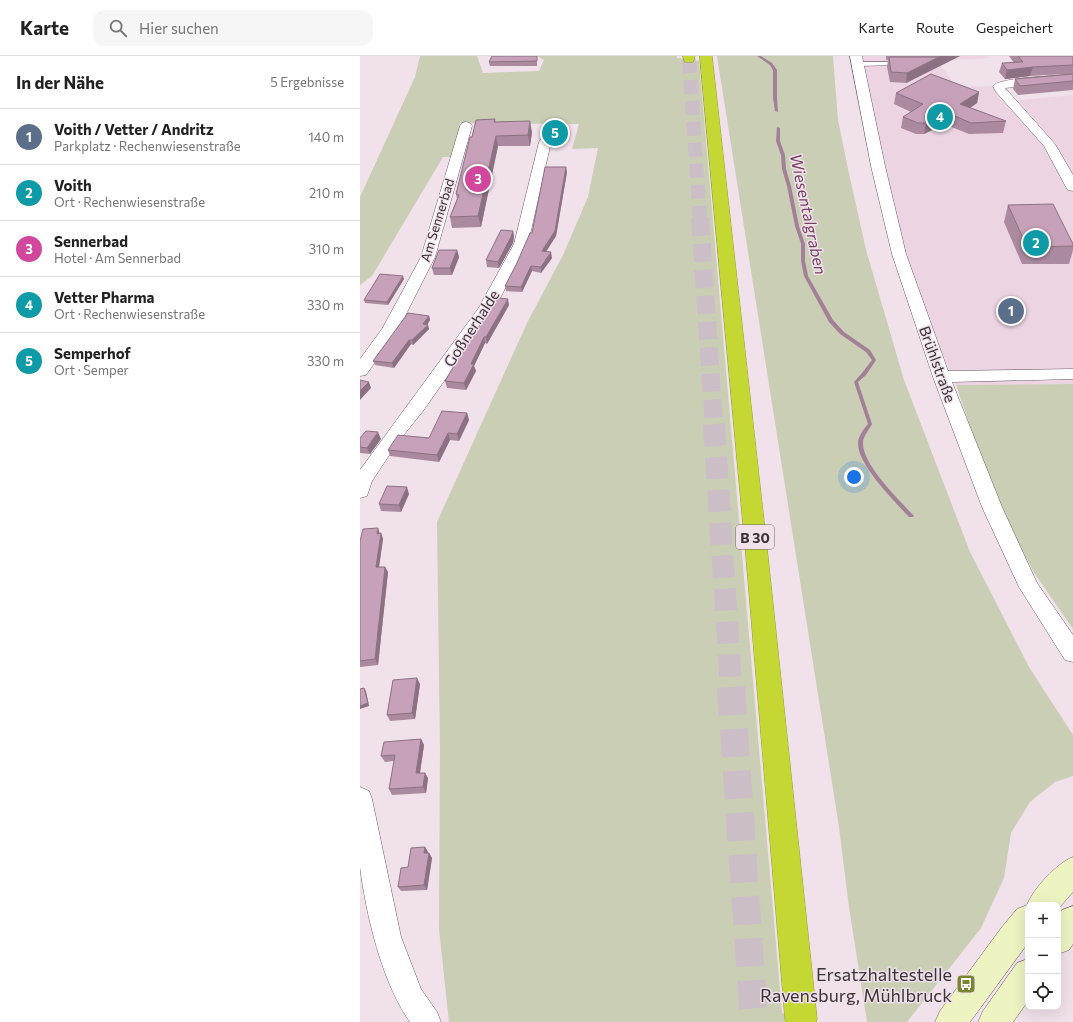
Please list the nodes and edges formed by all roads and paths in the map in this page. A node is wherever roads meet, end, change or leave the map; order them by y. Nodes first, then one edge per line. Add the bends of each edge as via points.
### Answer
1 (695, 57) edge
2 (856, 60) edge
3 (910, 64) edge
4 (1073, 78) edge
5 (466, 126) dead end
6 (545, 144) dead end
7 (1073, 187) edge
8 (360, 371) edge
9 (1073, 374) edge
10 (941, 377) junction
11 (360, 491) edge
12 (1073, 653) edge
13 (360, 799) edge
14 (1073, 870) edge
15 (1045, 902) edge
16 (1073, 921) edge
17 (1025, 924) edge
18 (1059, 938) edge
19 (1025, 978) edge
20 (801, 1019) dead end
21 (427, 1022) edge
22 (951, 1022) edge
23 (994, 1022) edge

1 - 20 highway, B 30 via 758,557
2 - 3 lane
2 - 10 street, Brühlstraße via 899,254
4 - 7 street via 1000,86 1000,90 1049,144
5 - 8 street, Am Sennerbad via 428,257 390,330
6 - 11 street, Goßnerhalde via 521,244 486,310 392,438 363,480
9 - 10 street
10 - 12 street, Brühlstraße via 992,507 1029,587
13 - 21 street via 387,937 410,998
14 - 15 street
16 - 18 street
17 - 22 street
19 - 23 street

